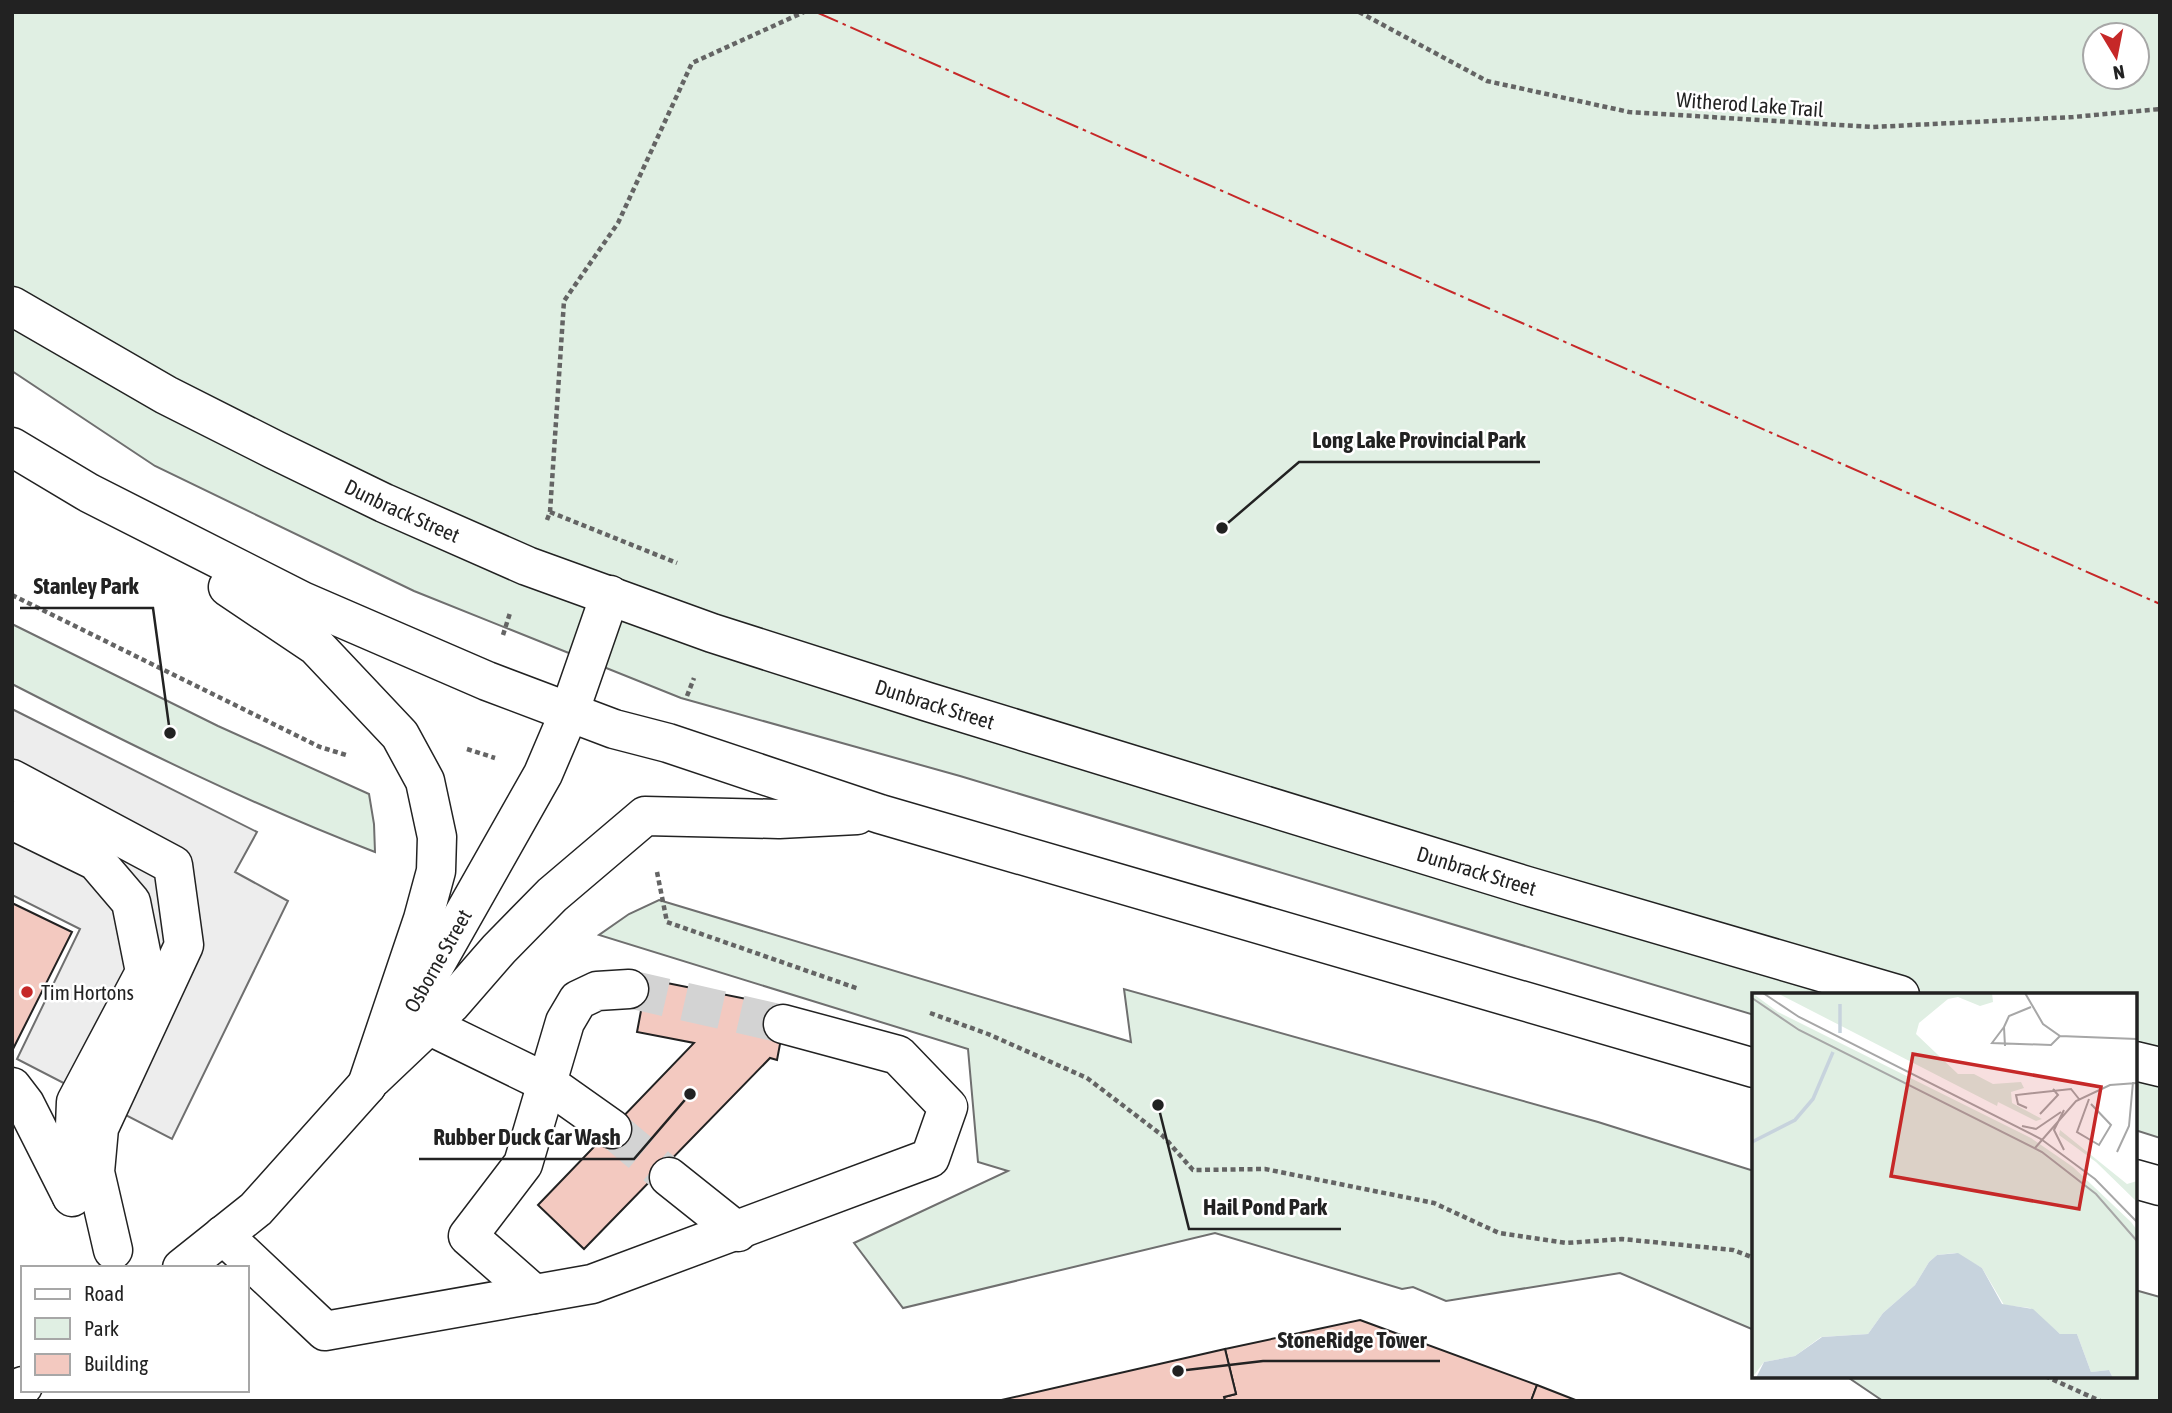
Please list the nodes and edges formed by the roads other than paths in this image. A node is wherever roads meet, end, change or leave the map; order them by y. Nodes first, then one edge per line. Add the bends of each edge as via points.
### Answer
1 (12, 306) edge
2 (12, 447) edge
3 (51, 470) junction
4 (610, 595) junction
5 (569, 713) junction
6 (12, 779) edge
7 (880, 814) junction
8 (12, 820) edge
9 (629, 989) tunnel mouth
10 (1893, 993) edge
11 (783, 1024) tunnel mouth
12 (428, 1025) junction
13 (2137, 1061) edge
14 (1752, 1067) edge
15 (2160, 1068) edge
16 (547, 1083) junction
17 (367, 1085) junction
18 (12, 1087) edge
19 (12, 1122) edge
20 (611, 1129) tunnel mouth
21 (669, 1177) tunnel mouth
22 (2137, 1180) edge
23 (2160, 1186) edge
24 (72, 1197) junction
25 (738, 1232) junction
26 (223, 1234) junction
27 (113, 1250) dead end
28 (184, 1266) edge
29 (534, 1294) junction

1 - 4 main road, Dunbrack Street via 166,395 384,503 527,566
2 - 3 main road
3 - 5 main road via 302,601
3 - 17 main road via 316,646 400,735 425,781 437,836 436,871
4 - 5 main road, Osborne Street
4 - 10 main road, Dunbrack Street via 940,706
5 - 7 main road
5 - 17 main road, Osborne Street via 543,774
6 - 27 main road via 173,865 184,945 99,1128 95,1172
7 - 12 main road via 779,819 645,816 552,895
7 - 14 main road
8 - 24 main road via 96,861 131,902 145,972 76,1102
9 - 16 main road via 597,991 578,1000 565,1022
11 - 25 main road via 898,1055 947,1107 930,1158
12 - 16 main road
12 - 17 main road
13 - 15 main road
16 - 20 main road
16 - 29 main road via 523,1164 468,1236
17 - 26 main road, Osborne Street via 256,1209
18 - 24 main road
19 - 24 main road
21 - 25 main road
22 - 23 main road
25 - 29 main road via 592,1284
26 - 28 main road, Osborne Street
26 - 29 main road via 325,1331

